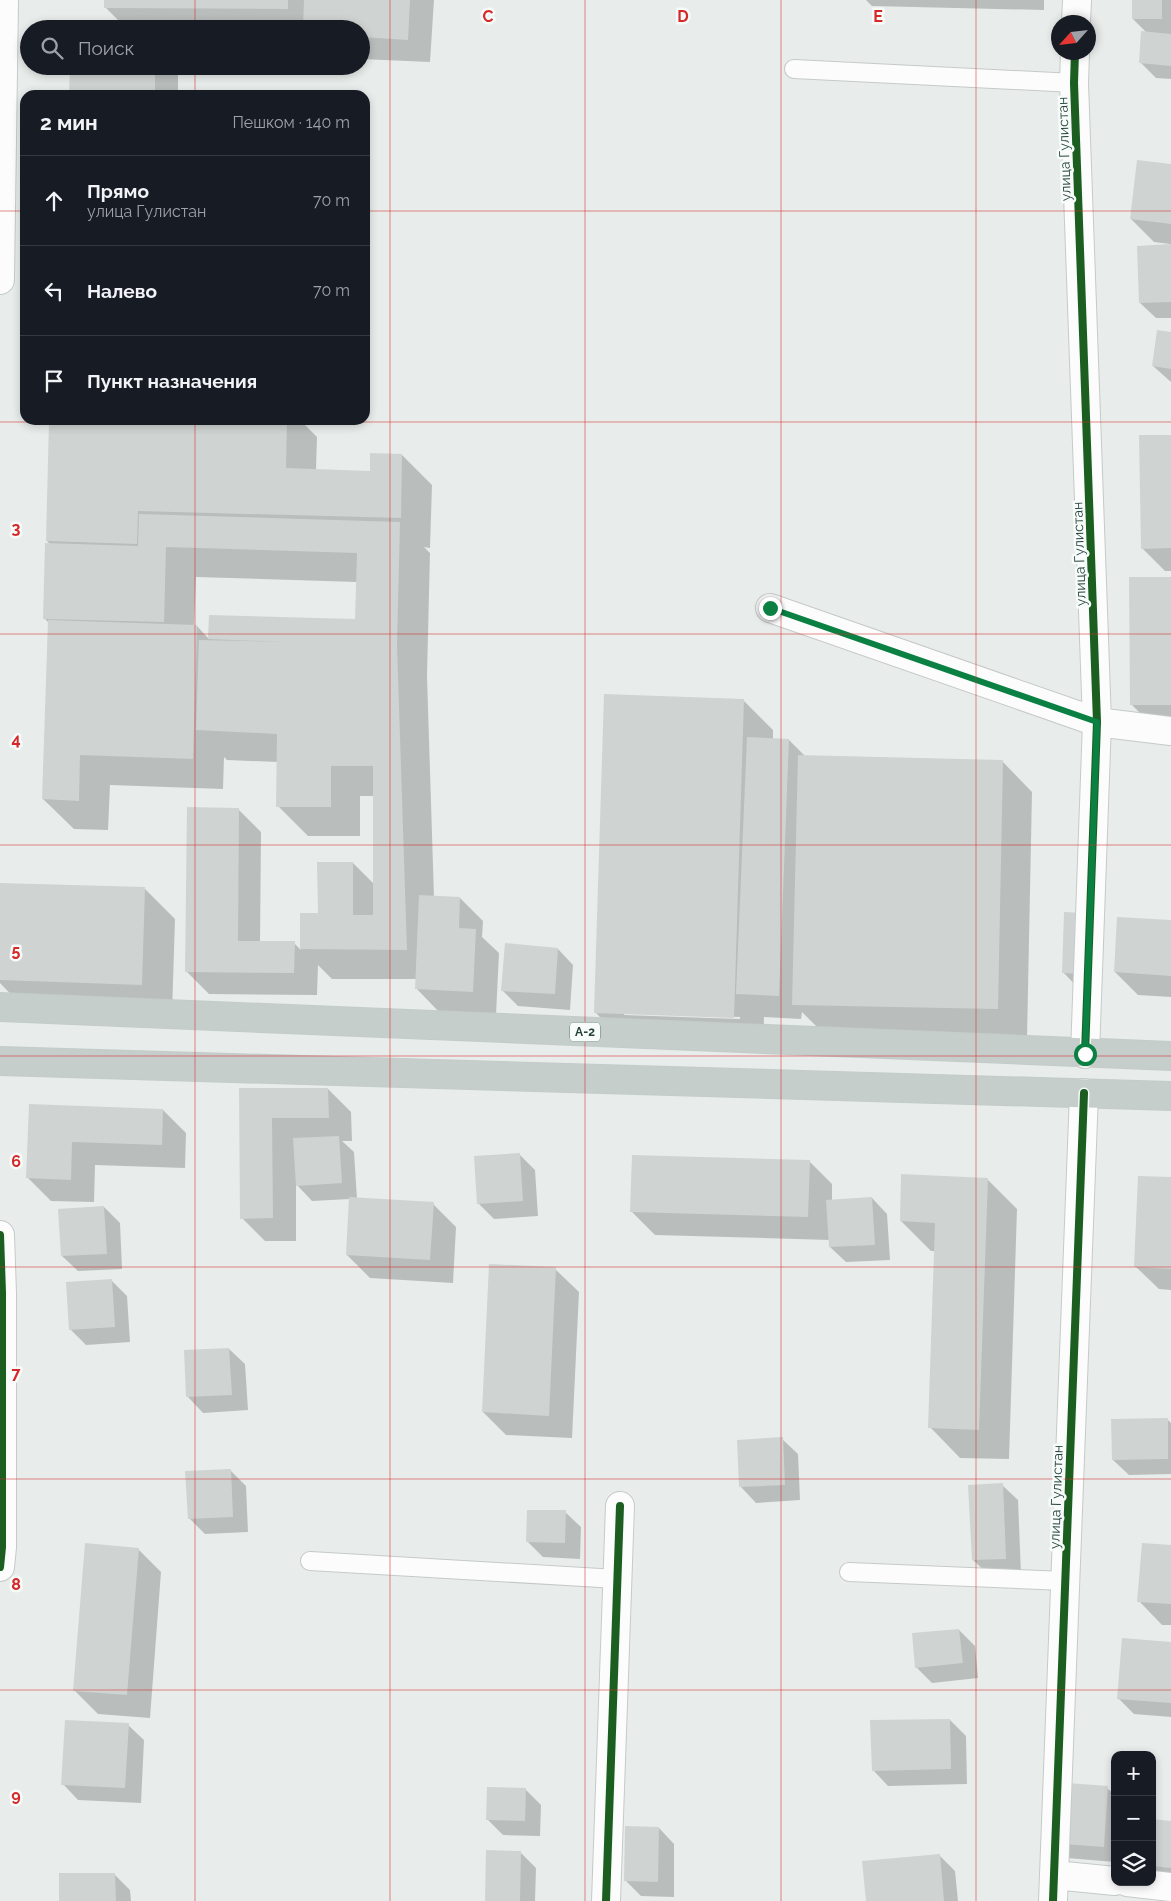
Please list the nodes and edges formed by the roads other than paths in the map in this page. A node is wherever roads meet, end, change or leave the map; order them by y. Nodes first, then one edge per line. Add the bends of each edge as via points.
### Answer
1 (4, 0) edge
2 (1077, 0) edge
3 (1076, 15) edge
4 (1075, 60) edge
5 (794, 69) dead end
6 (1074, 83) junction
7 (0, 280) edge
8 (770, 608) dead end
9 (1097, 722) junction
10 (1171, 731) edge
11 (0, 1006) edge
12 (1085, 1054) junction
13 (1171, 1056) edge
14 (0, 1062) edge
15 (1084, 1093) junction
16 (1171, 1096) edge
17 (0, 1235) edge
18 (620, 1506) dead end
19 (310, 1561) dead end
20 (0, 1568) edge
21 (849, 1572) dead end
22 (617, 1579) junction
23 (1065, 1581) junction
24 (1111, 1881) edge
25 (1156, 1885) edge
26 (1171, 1886) edge
27 (1054, 1888) edge
28 (606, 1901) edge

1 - 7 street
2 - 3 street
4 - 6 street, улица Гулистан
5 - 6 lane
6 - 9 street, улица Гулистан
8 - 9 street
9 - 10 street
9 - 12 street, улица Гулистан
11 - 12 highway, A-2
12 - 13 highway, A-2
14 - 15 highway
15 - 16 highway
15 - 23 street, улица Гулистан
17 - 20 street
18 - 22 street
19 - 22 lane
21 - 23 lane
22 - 28 street
23 - 27 street, улица Гулистан
24 - 27 street
25 - 26 street

